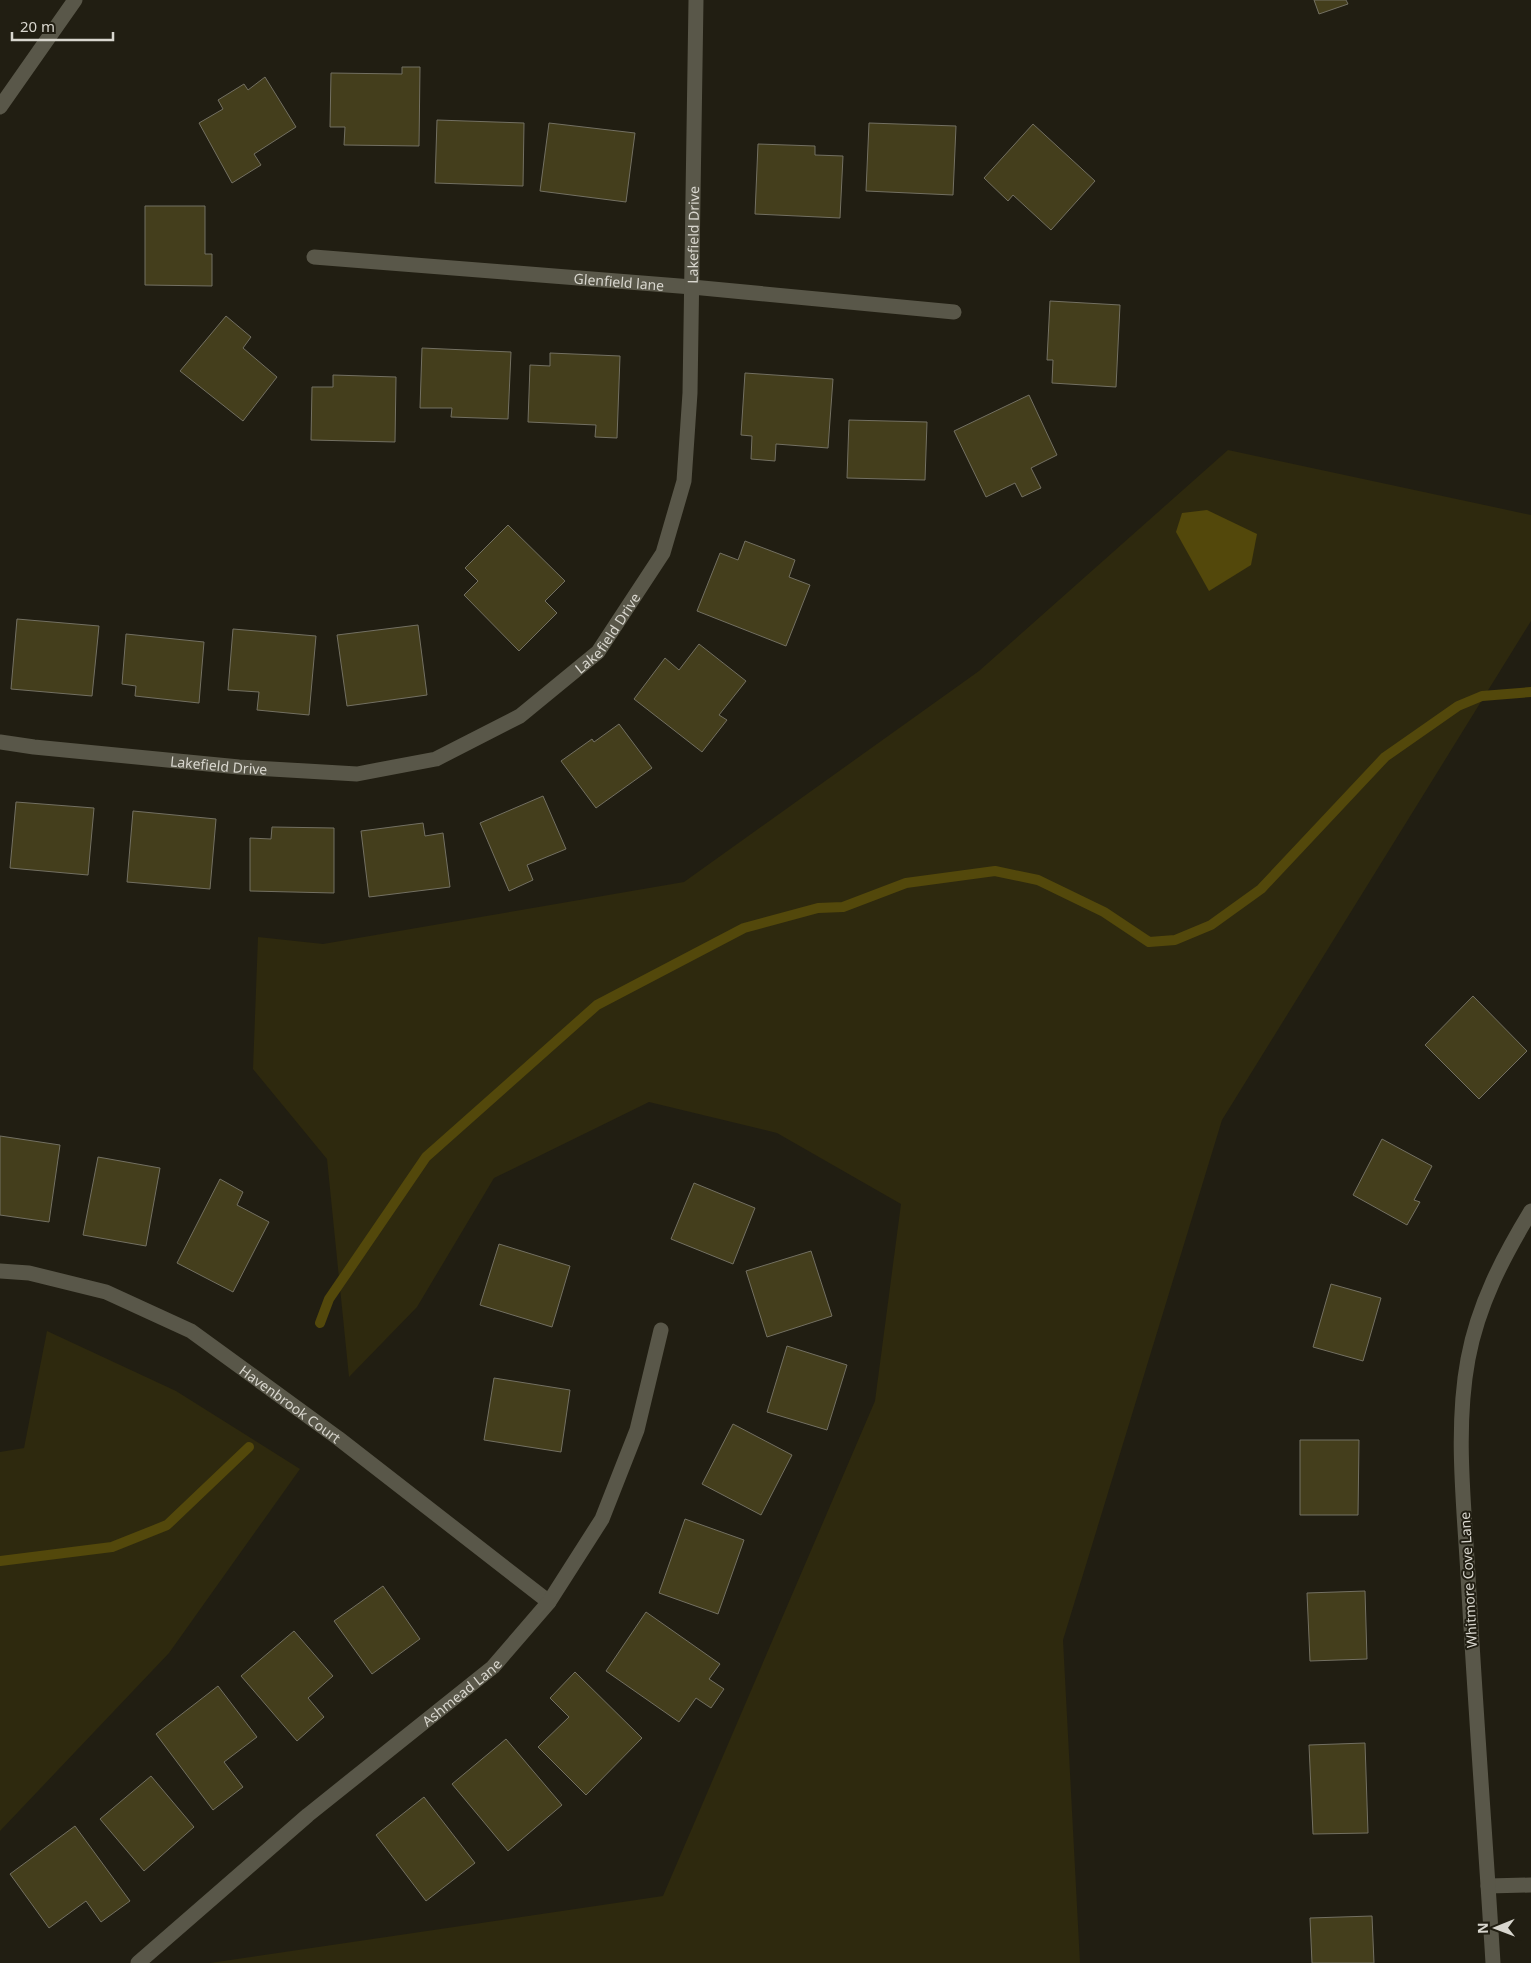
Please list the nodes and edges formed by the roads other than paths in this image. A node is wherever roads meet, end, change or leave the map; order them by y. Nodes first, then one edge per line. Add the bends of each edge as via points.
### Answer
1 (75, 0) edge
2 (696, 0) edge
3 (0, 107) edge
4 (314, 257) dead end
5 (692, 287) junction
6 (954, 312) dead end
7 (0, 742) edge
8 (1531, 1211) edge
9 (0, 1271) edge
10 (661, 1330) dead end
11 (548, 1602) junction
12 (1531, 1885) edge
13 (1488, 1886) junction
14 (138, 1963) edge
15 (1493, 1963) edge

1 - 3 street
2 - 5 street, Lakefield Drive
4 - 5 street, Glenfield lane
5 - 6 street, Glenfield lane
5 - 7 street, Lakefield Drive via 684,481 663,553 598,652 520,716 436,759 357,774 239,766
8 - 13 street, Whitmore Cove Lane via 1503,1256 1480,1315 1468,1360 1462,1421 1474,1700
9 - 11 street, Havenbrook Court via 29,1274 106,1292 191,1331 338,1438
10 - 11 street, Ashmead Lane via 638,1430 602,1520
11 - 14 street, Ashmead Lane via 493,1668 308,1815
12 - 13 street
13 - 15 street, Whitmore Cove Lane

